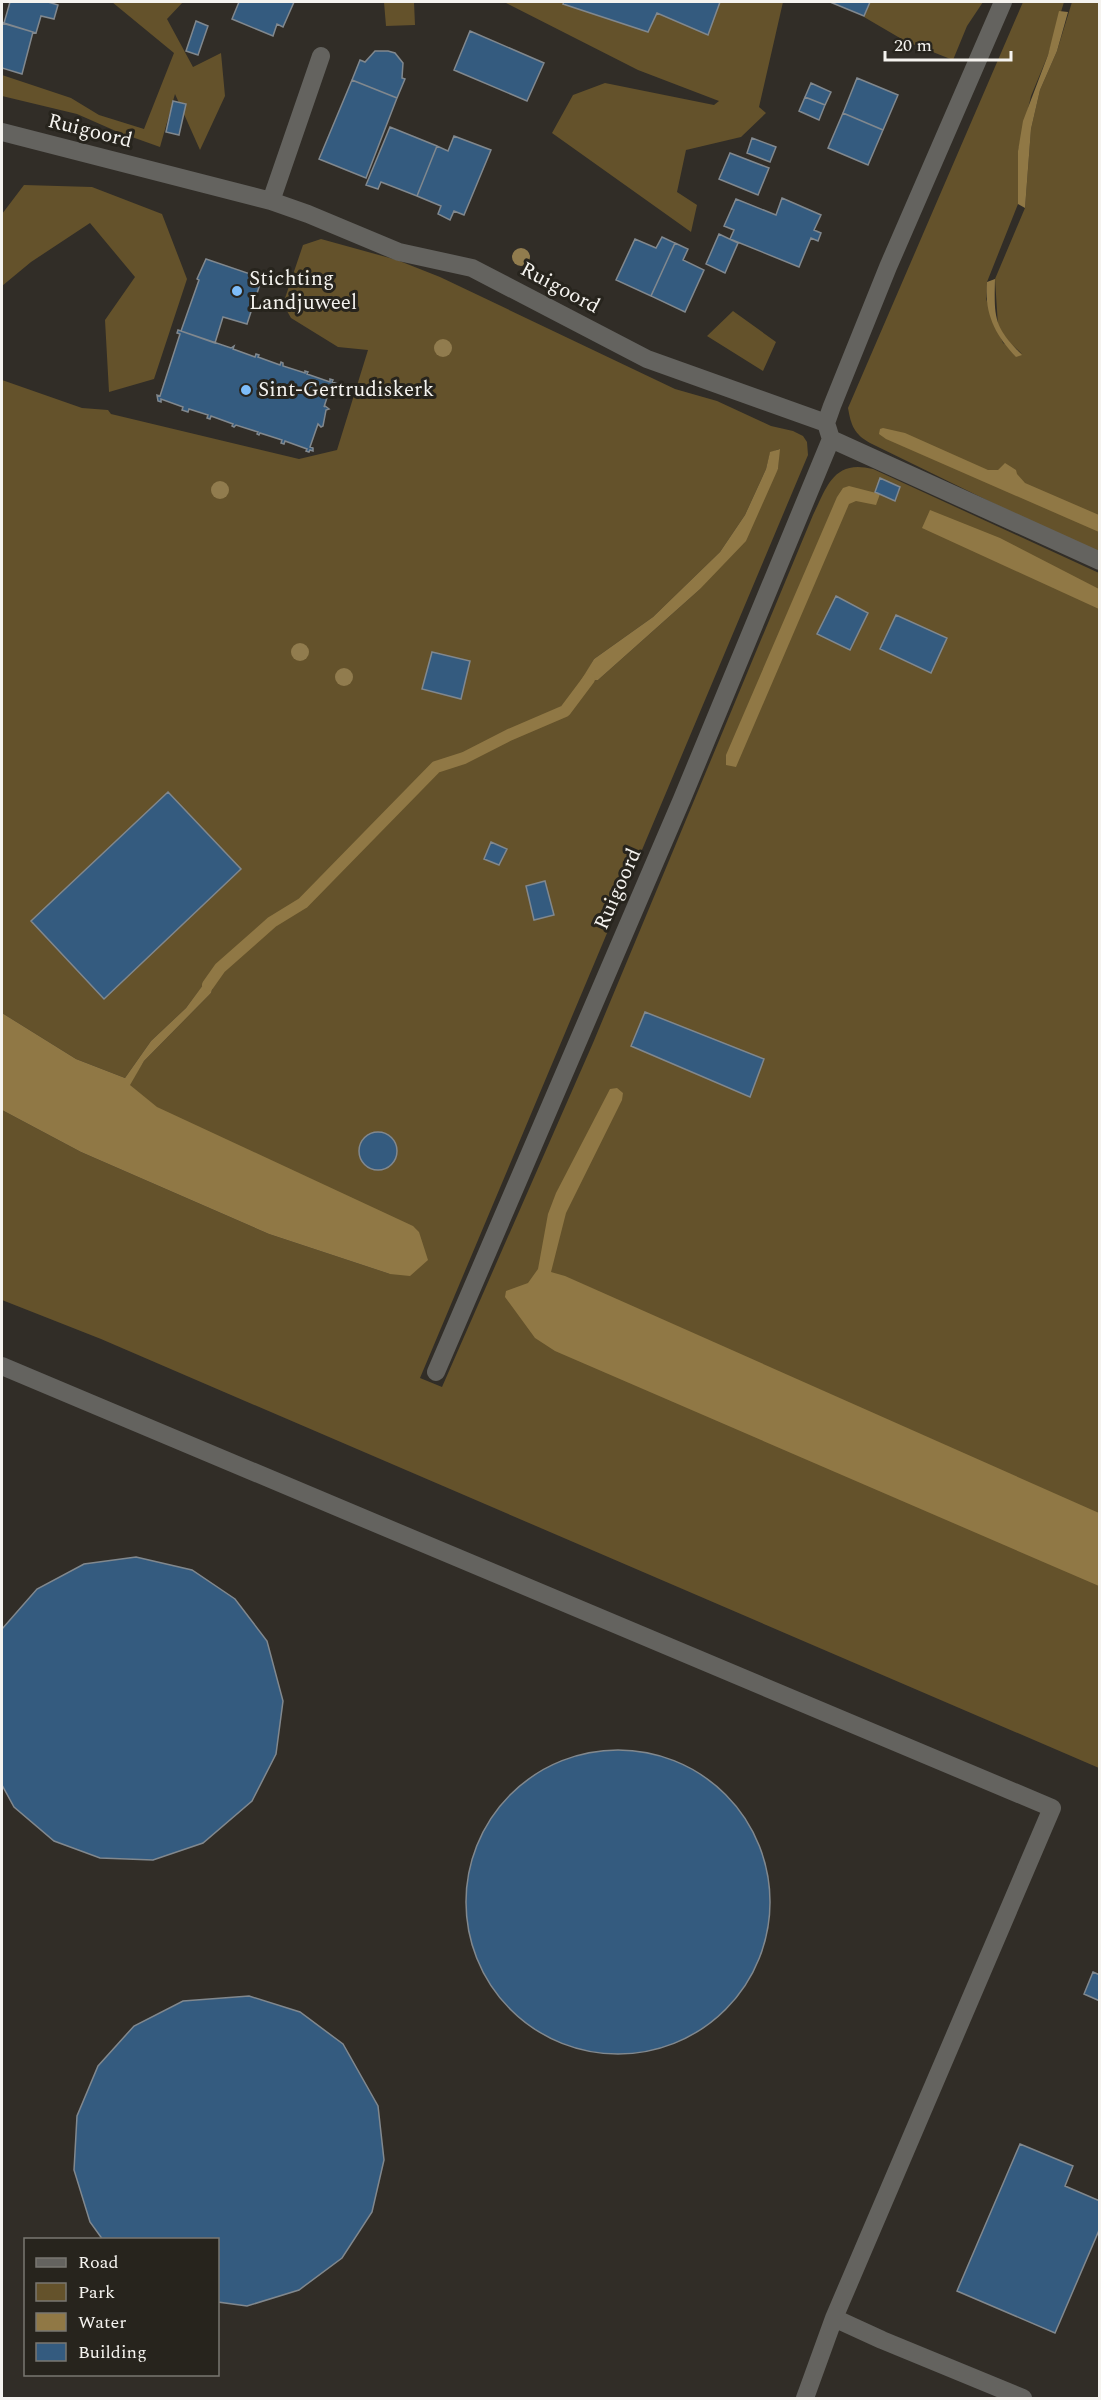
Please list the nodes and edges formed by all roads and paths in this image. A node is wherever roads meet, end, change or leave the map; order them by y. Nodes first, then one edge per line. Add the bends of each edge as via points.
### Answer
1 (1003, 2) edge
2 (321, 56) dead end
3 (2, 132) edge
4 (271, 201) junction
5 (829, 431) junction
6 (1100, 561) edge
7 (2, 1366) edge
8 (436, 1372) dead end
9 (834, 2318) junction
10 (805, 2398) edge
11 (1023, 2398) edge

1 - 5 street, Ruigoord via 888,267
2 - 4 street
3 - 4 street, Ruigoord
4 - 5 street, Ruigoord via 399,252 472,268 647,359
5 - 6 street
5 - 8 street, Ruigoord via 677,810
7 - 9 street via 1052,1808
9 - 10 street
9 - 11 street

